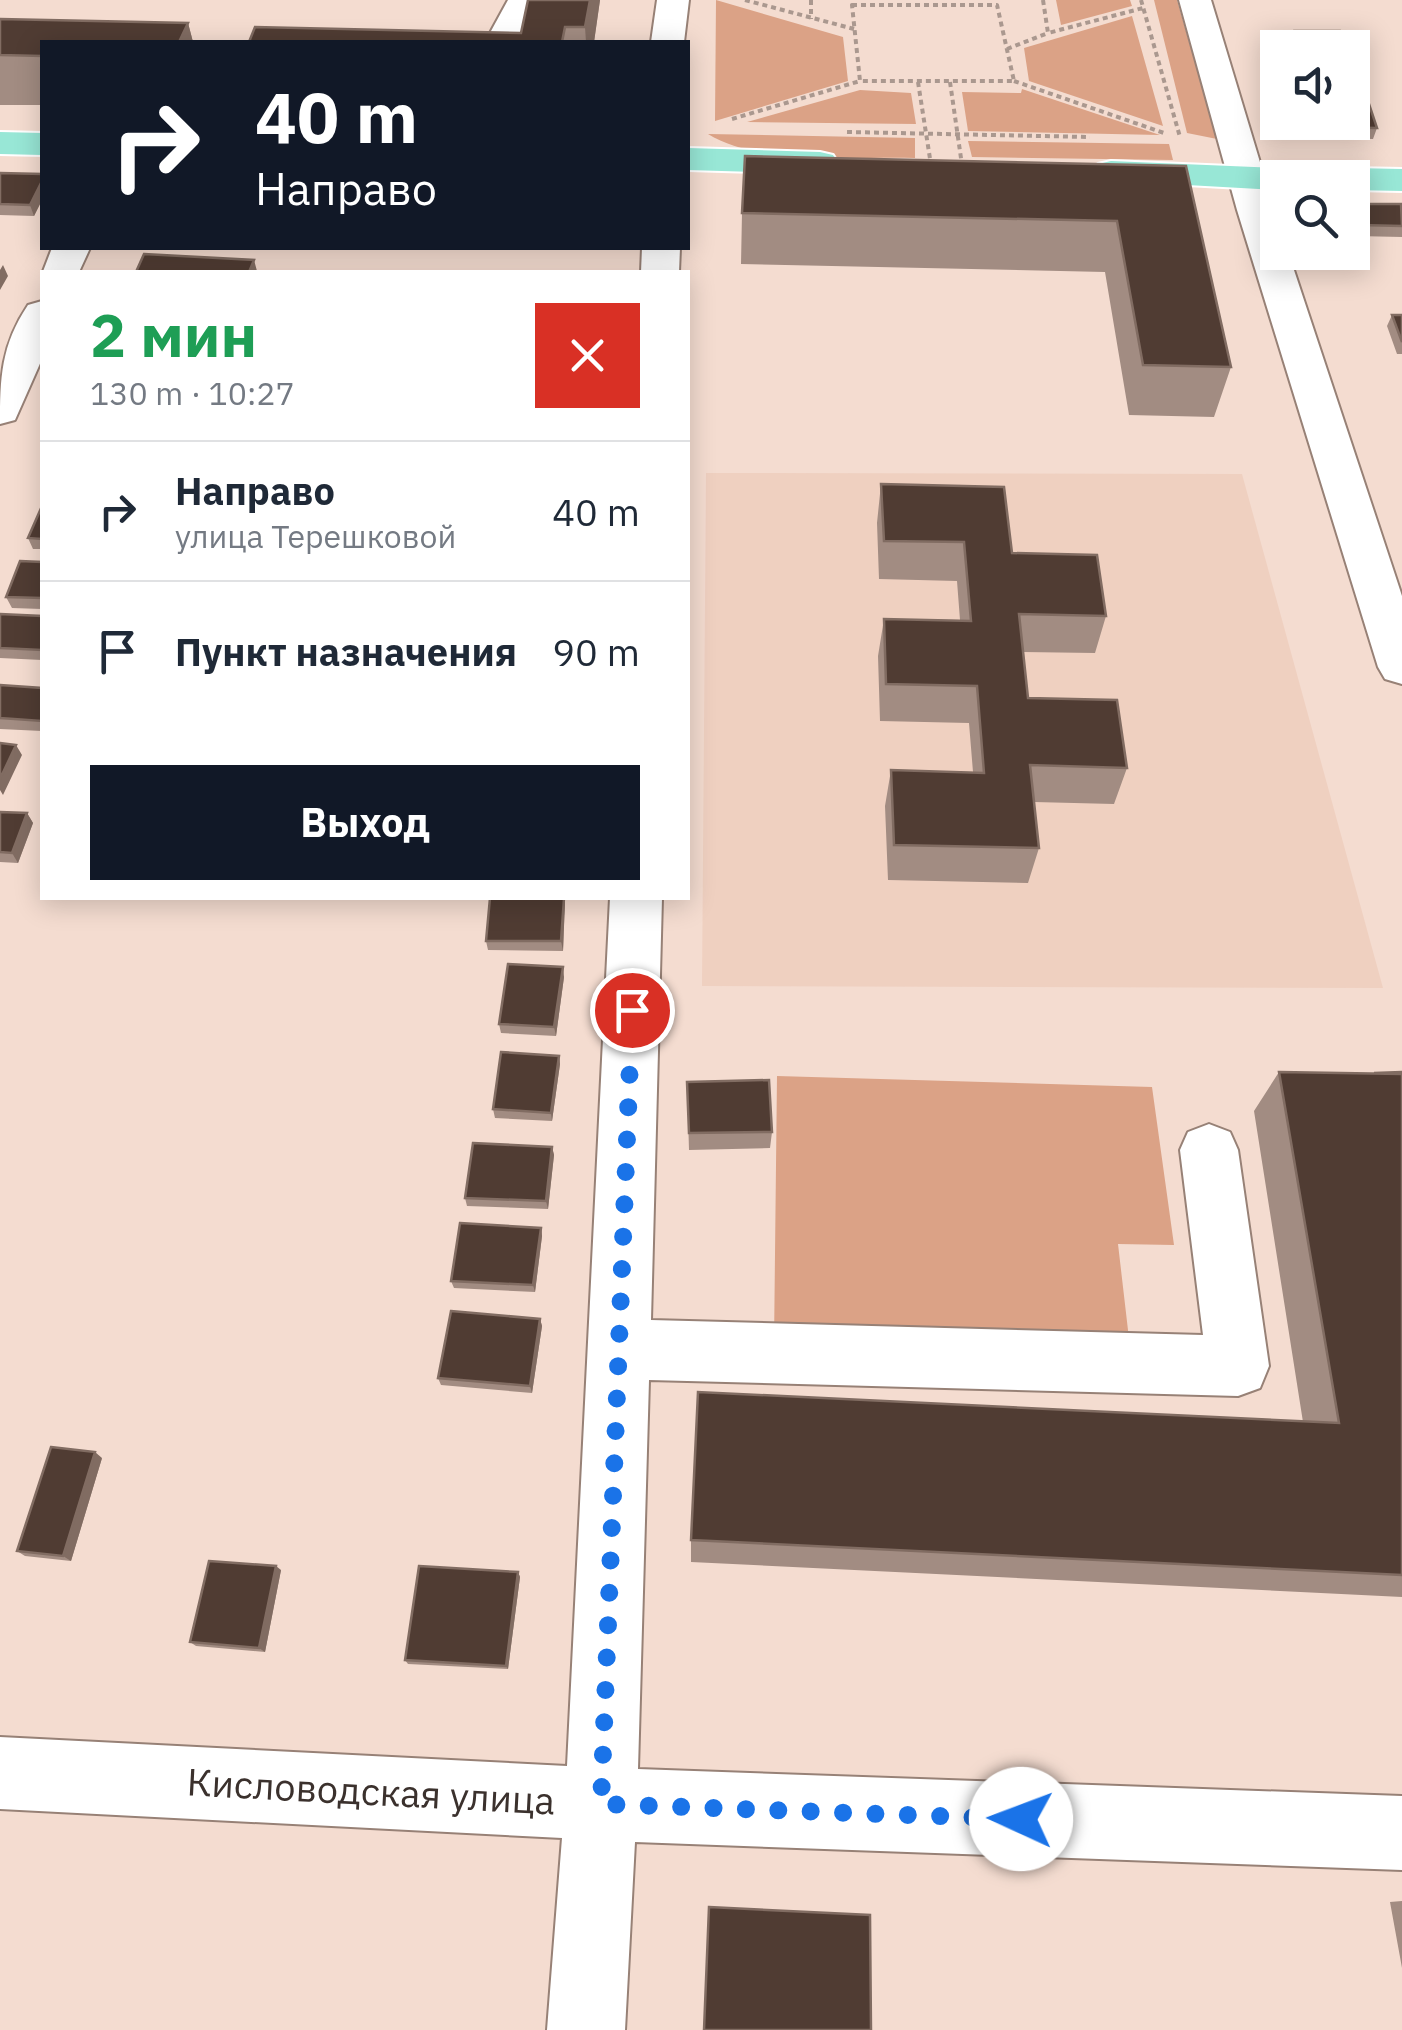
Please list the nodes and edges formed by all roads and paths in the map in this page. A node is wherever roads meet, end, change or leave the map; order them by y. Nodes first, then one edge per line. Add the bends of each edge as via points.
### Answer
1 (524, 0) edge
2 (673, 0) edge
3 (745, 0) edge
4 (811, 0) edge
5 (1042, 0) edge
6 (1141, 0) edge
7 (1195, 0) edge
8 (1144, 8) junction
9 (811, 18) junction
10 (854, 30) junction
11 (1048, 33) junction
12 (506, 40) edge
13 (668, 40) edge
14 (1006, 49) junction
15 (860, 81) junction
16 (1014, 81) junction
17 (918, 82) junction
18 (950, 82) junction
19 (719, 124) dead end
20 (833, 132) dead end
21 (957, 134) junction
22 (1106, 137) dead end
23 (1144, 138) dead end
24 (1181, 138) junction
25 (0, 143) edge
26 (40, 144) edge
27 (940, 156) junction
28 (690, 159) edge
29 (1075, 171) edge
30 (1260, 171) edge
31 (1260, 179) edge
32 (1370, 179) edge
33 (1402, 180) edge
34 (1289, 270) edge
35 (40, 318) edge
36 (0, 412) edge
37 (1402, 667) edge
38 (636, 900) edge
39 (1209, 1150) dead end
40 (618, 1349) junction
41 (0, 1773) edge
42 (601, 1804) junction
43 (1402, 1833) edge
44 (586, 2030) edge

1 - 12 street
2 - 13 street
3 - 9 path
4 - 9 path
5 - 11 path
6 - 8 path
7 - 30 street
8 - 11 path
8 - 24 path
9 - 10 path
10 - 14 path via 852,5 997,5
10 - 15 path
11 - 14 path
14 - 16 path
15 - 17 path
15 - 19 path
16 - 18 path
16 - 24 path
17 - 18 path
17 - 27 path
18 - 21 path
20 - 27 path
21 - 22 path
21 - 27 path
21 - 27 path
23 - 24 path
25 - 26 main road
27 - 28 main road
29 - 31 main road
32 - 33 main road
34 - 37 street
35 - 36 street
38 - 40 street
39 - 40 street via 1238,1366
40 - 42 street
41 - 42 street, Кисловодская улица
42 - 43 street, Кисловодская улица
42 - 44 street

